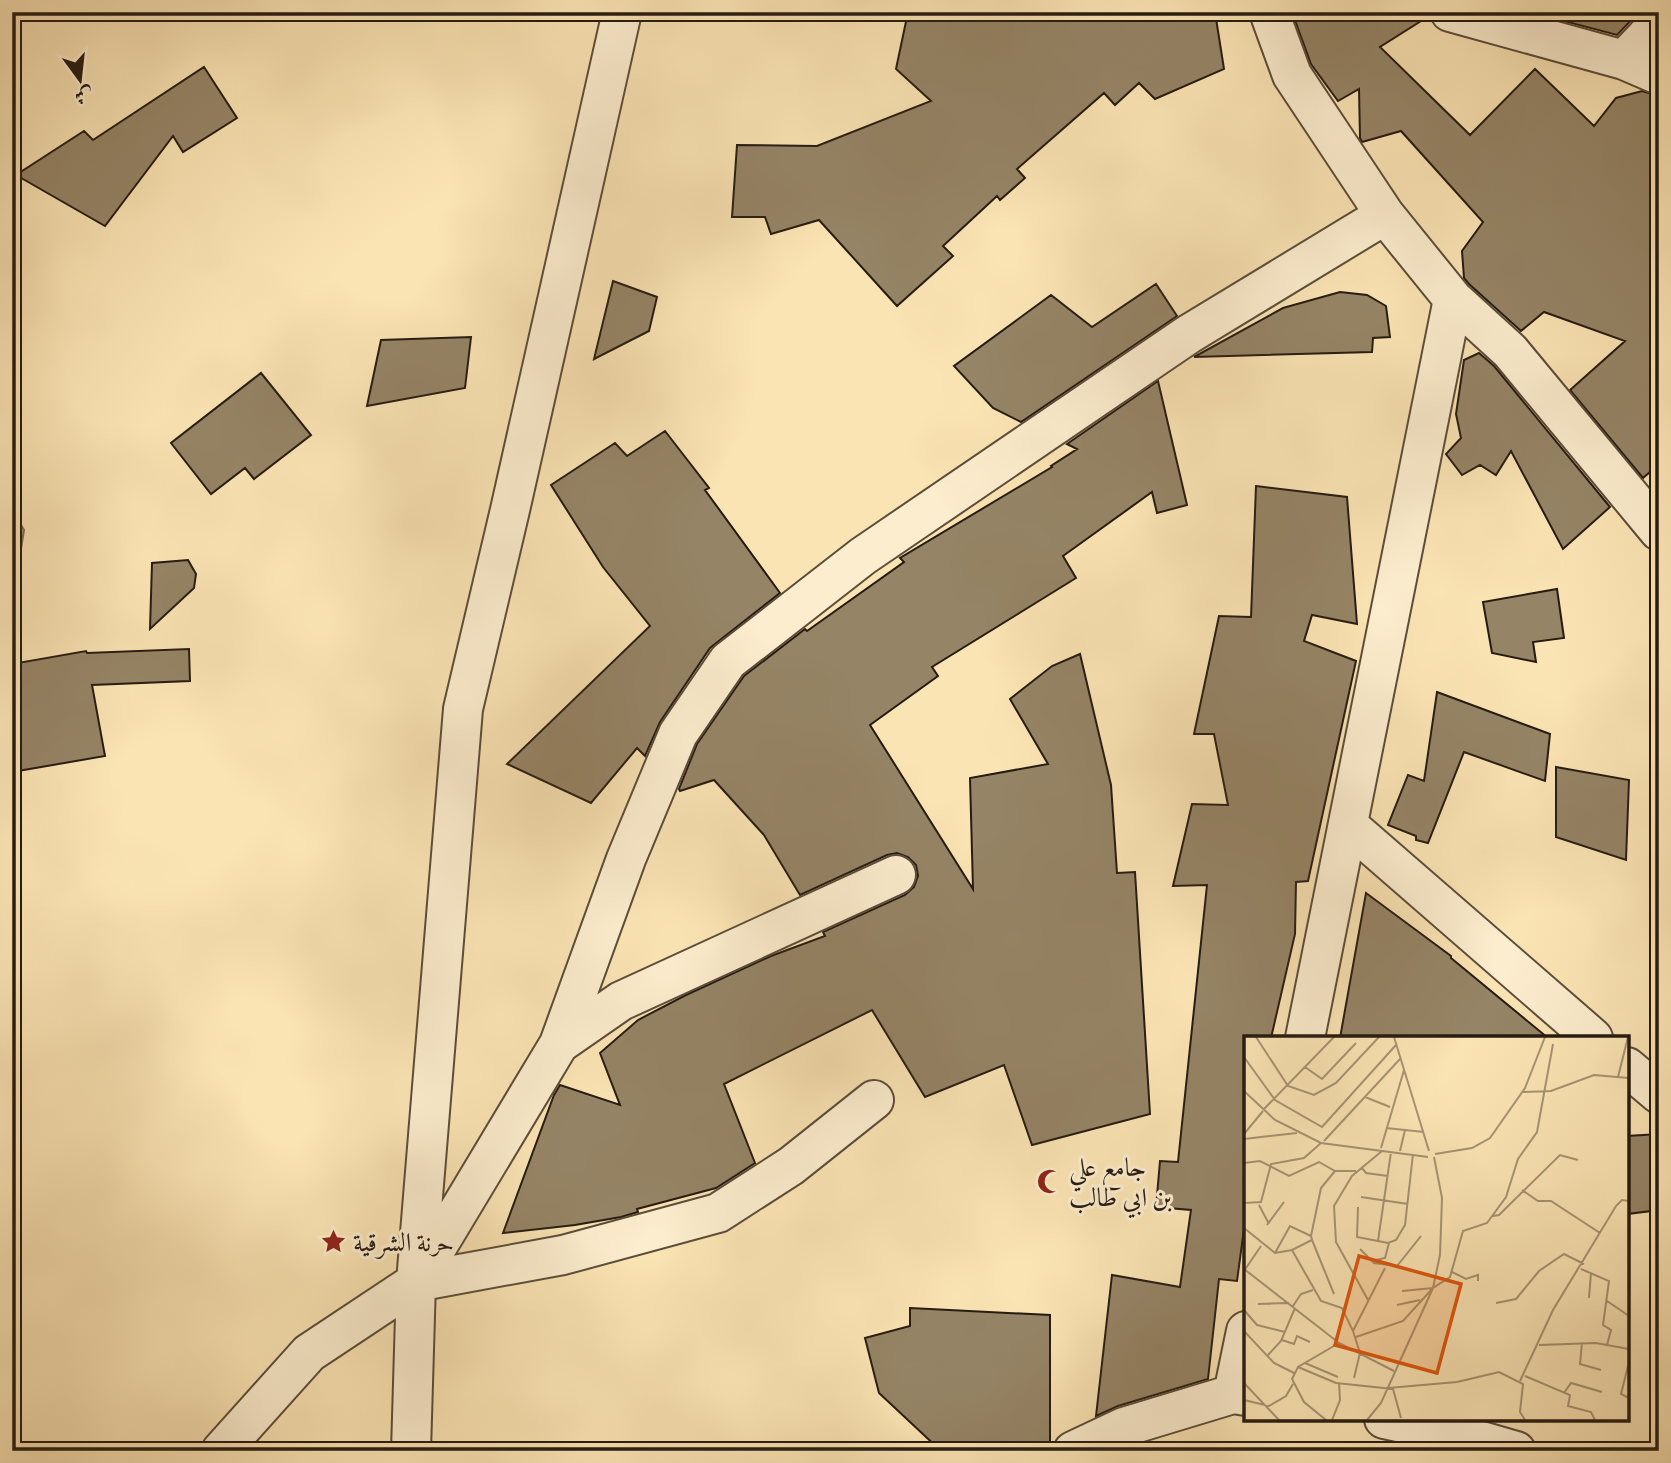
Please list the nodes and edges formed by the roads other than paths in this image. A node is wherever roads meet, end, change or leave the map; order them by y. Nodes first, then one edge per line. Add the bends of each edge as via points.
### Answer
1 (622, 12) edge
2 (1269, 12) edge
3 (1450, 12) edge
4 (1659, 23) edge
5 (1624, 60) junction
6 (1659, 75) edge
7 (1385, 215) junction
8 (1453, 299) junction
9 (1659, 531) edge
10 (1348, 825) junction
11 (895, 875) dead end
12 (1305, 1036) edge
13 (1591, 1036) edge
14 (559, 1044) junction
15 (1629, 1069) edge
16 (1659, 1094) edge
17 (874, 1100) dead end
18 (416, 1282) junction
19 (1244, 1349) edge
20 (1239, 1395) edge
21 (1390, 1421) edge
22 (1462, 1444) edge
23 (221, 1451) edge
24 (411, 1451) edge
25 (1073, 1451) edge
26 (1516, 1451) edge

1 - 18 street via 463,709
2 - 7 street via 1292,75
3 - 5 street
4 - 5 street
5 - 6 street
7 - 8 street
7 - 14 street via 1189,334 863,556 728,661 678,734 626,859
8 - 9 street via 1510,351
8 - 10 street
10 - 12 street
10 - 13 street
11 - 14 street via 621,1001
14 - 18 street
15 - 16 street
17 - 18 street via 790,1166 718,1213 563,1255
18 - 23 street via 309,1353
18 - 24 street
19 - 20 street
20 - 25 street via 1124,1427
21 - 22 street
22 - 26 street

